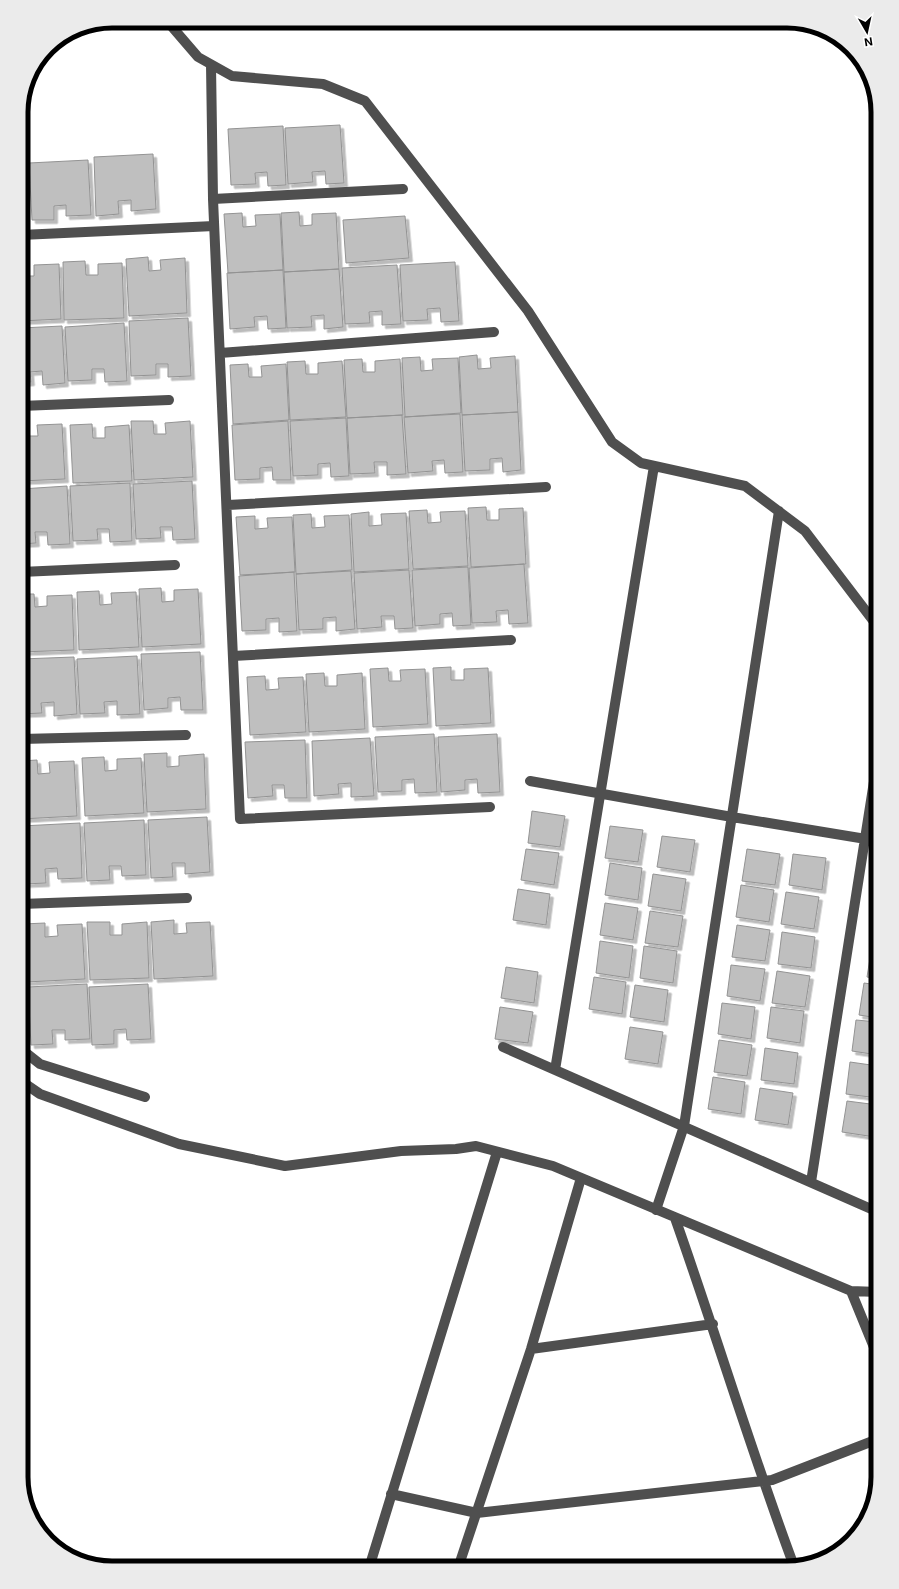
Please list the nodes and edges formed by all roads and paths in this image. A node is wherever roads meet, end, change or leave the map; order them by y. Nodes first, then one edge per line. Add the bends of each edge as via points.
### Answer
1 (173, 28) edge
2 (211, 65) junction
3 (403, 189) dead end
4 (213, 199) junction
5 (214, 226) junction
6 (28, 235) edge
7 (494, 332) dead end
8 (220, 353) junction
9 (169, 400) dead end
10 (28, 406) edge
11 (654, 466) junction
12 (546, 488) dead end
13 (228, 505) junction
14 (779, 511) junction
15 (175, 565) dead end
16 (28, 572) edge
17 (871, 618) edge
18 (511, 640) dead end
19 (233, 656) junction
20 (186, 735) dead end
21 (28, 739) edge
22 (530, 781) dead end
23 (601, 792) junction
24 (871, 797) edge
25 (490, 807) dead end
26 (732, 817) junction
27 (864, 838) junction
28 (871, 840) edge
29 (187, 898) dead end
30 (28, 904) edge
31 (503, 1047) dead end
32 (28, 1055) edge
33 (555, 1070) junction
34 (28, 1086) edge
35 (145, 1097) dead end
36 (684, 1126) junction
37 (497, 1152) junction
38 (581, 1178) junction
39 (811, 1182) junction
40 (871, 1209) edge
41 (656, 1210) junction
42 (675, 1218) junction
43 (850, 1292) junction
44 (871, 1292) edge
45 (713, 1324) junction
46 (871, 1341) edge
47 (531, 1349) junction
48 (871, 1442) edge
49 (763, 1481) junction
50 (392, 1494) junction
51 (477, 1513) junction
52 (371, 1561) edge
53 (460, 1561) edge
54 (792, 1561) edge

1 - 2 street via 198,57
2 - 4 street
2 - 11 street via 232,76 323,84 365,101 528,310 612,442 641,463
3 - 4 street
4 - 5 street
5 - 6 street
5 - 8 street
7 - 8 street
8 - 13 street
9 - 10 street
11 - 14 street via 745,486
11 - 23 street
12 - 13 street
13 - 19 street
14 - 17 street via 805,531
14 - 26 street
15 - 16 street
18 - 19 street
19 - 25 street via 240,819
20 - 21 street
22 - 23 street
23 - 26 street
23 - 33 street
24 - 27 street
26 - 27 street
26 - 36 street
27 - 28 street
27 - 39 street
29 - 30 street
31 - 33 street
32 - 35 street via 40,1064
33 - 36 street
34 - 37 street via 40,1094 179,1144 286,1166 401,1151 476,1146
36 - 39 street
36 - 41 street
37 - 38 street via 553,1166
37 - 50 street
38 - 41 street
38 - 47 street
39 - 40 street
41 - 42 street
42 - 43 street
42 - 45 street
43 - 44 street
43 - 46 street
45 - 47 street
45 - 49 street
47 - 51 street
48 - 49 street via 772,1480
49 - 51 street
49 - 54 street
50 - 51 street
50 - 52 street
51 - 53 street

